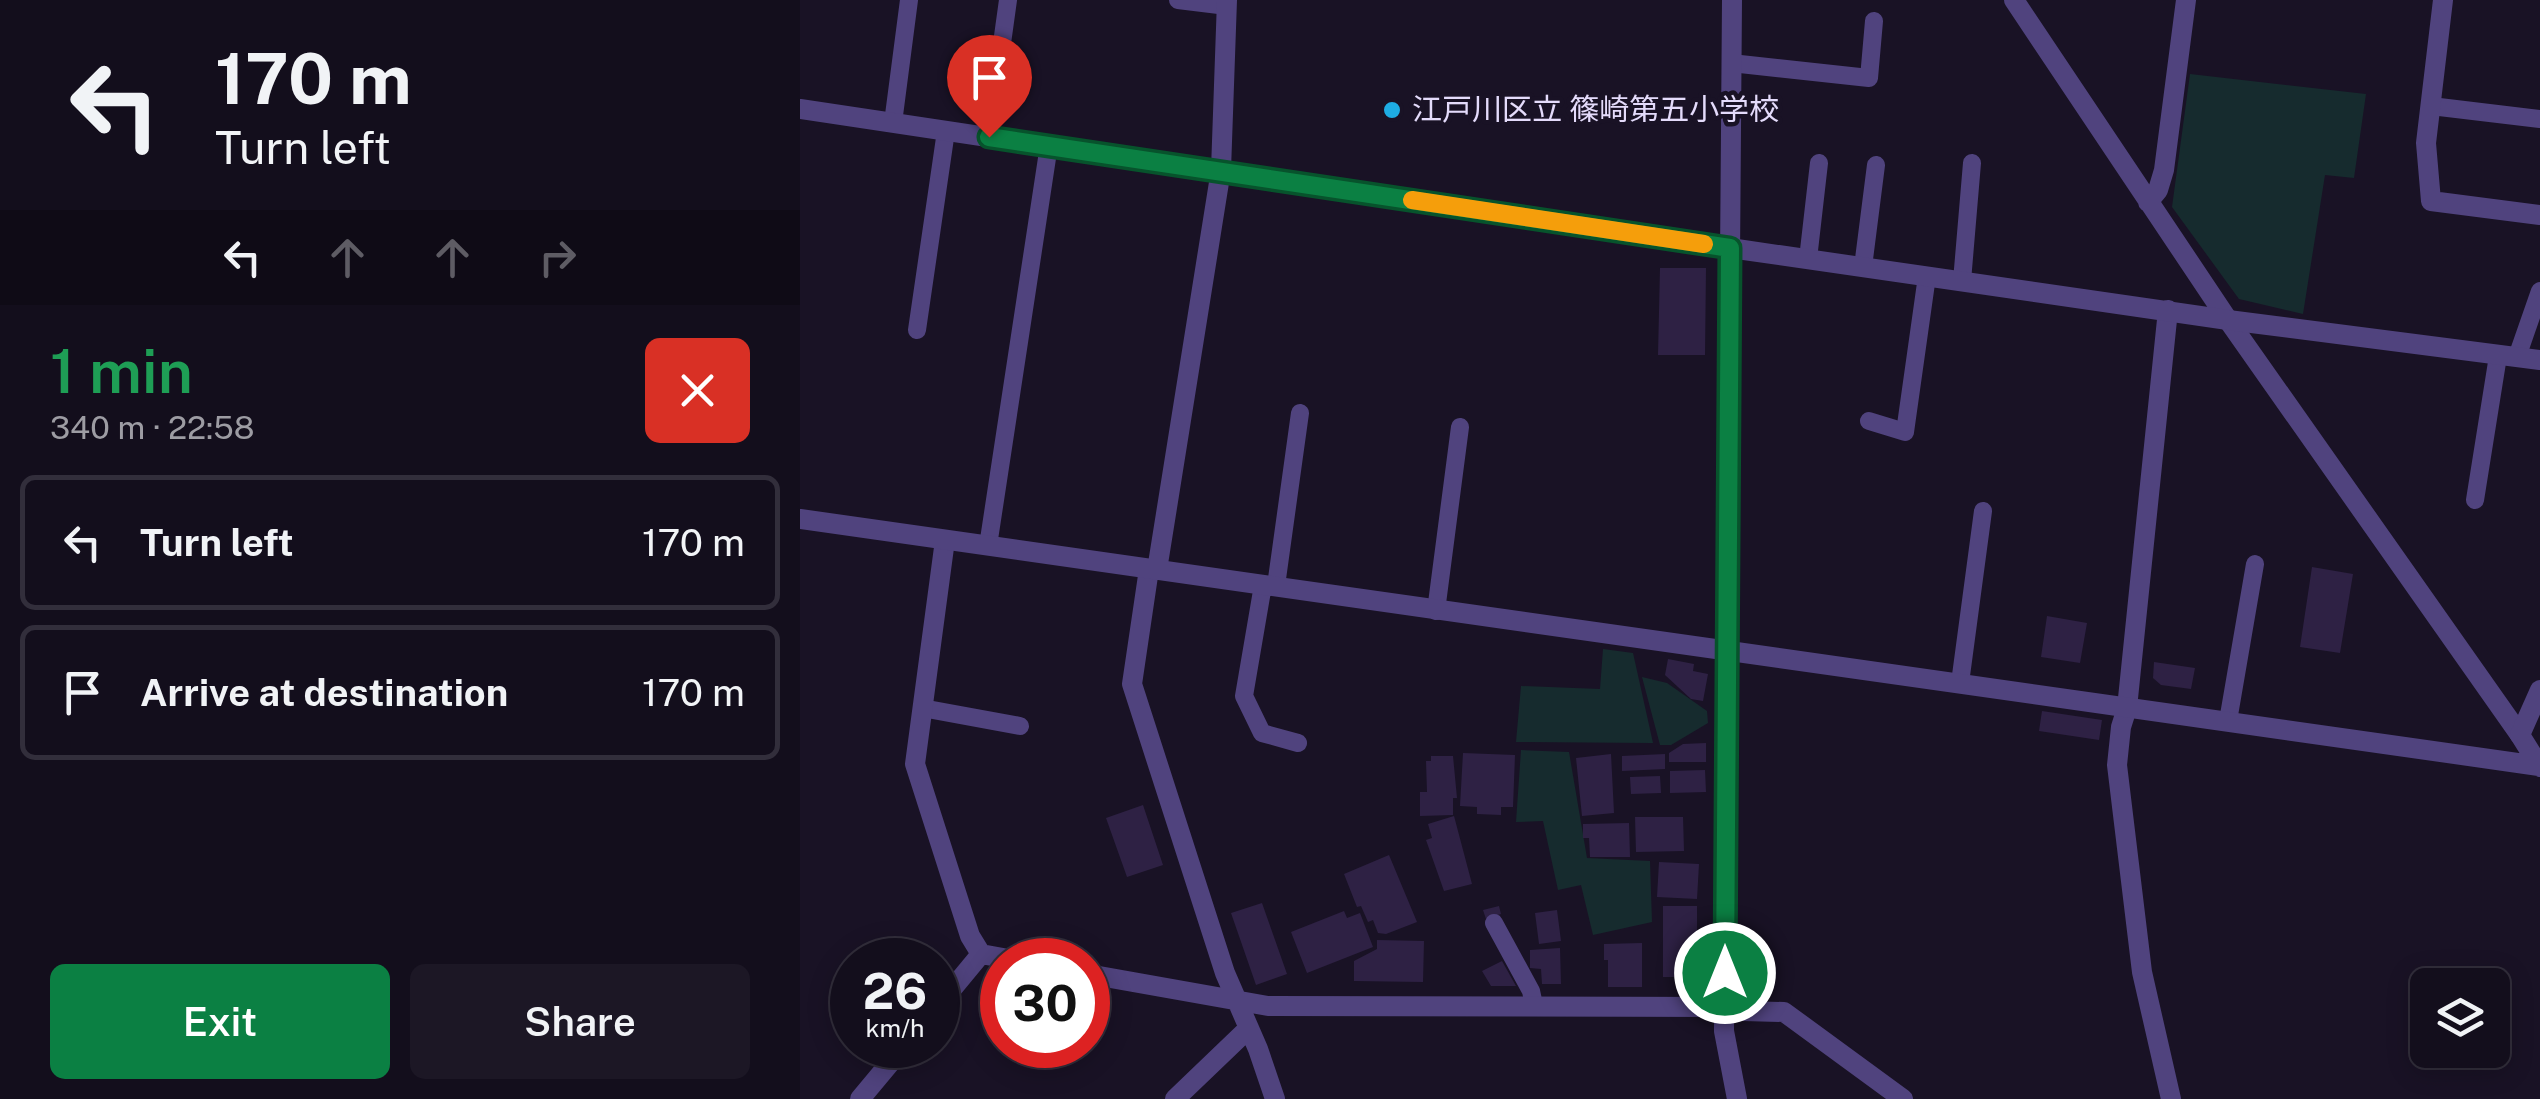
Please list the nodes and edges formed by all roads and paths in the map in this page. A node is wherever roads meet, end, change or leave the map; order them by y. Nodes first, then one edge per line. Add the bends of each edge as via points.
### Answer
1 (909, 0) edge
2 (1008, 0) edge
3 (1178, 0) edge
4 (1732, 0) edge
5 (2014, 0) edge
6 (2186, 0) edge
7 (2443, 0) edge
8 (1227, 3) edge
9 (1874, 21) dead end
10 (1731, 63) junction
11 (2431, 106) junction
12 (800, 109) edge
13 (2540, 118) edge
14 (893, 123) junction
15 (946, 130) junction
16 (989, 137) junction
17 (1049, 146) junction
18 (1972, 162) dead end
19 (1819, 163) dead end
20 (1876, 165) dead end
21 (1221, 170) junction
22 (2148, 202) junction
23 (2540, 214) edge
24 (1730, 248) junction
25 (1808, 259) junction
26 (1863, 267) junction
27 (1927, 276) junction
28 (1962, 281) junction
29 (2540, 291) edge
30 (2168, 310) junction
31 (2228, 320) junction
32 (916, 330) dead end
33 (2507, 356) junction
34 (2540, 360) edge
35 (1300, 413) dead end
36 (1869, 420) dead end
37 (1460, 427) dead end
38 (2475, 500) dead end
39 (1983, 511) dead end
40 (800, 519) edge
41 (944, 540) junction
42 (988, 546) junction
43 (2254, 564) dead end
44 (1153, 569) junction
45 (1270, 586) junction
46 (1436, 611) junction
47 (1728, 652) junction
48 (1960, 683) junction
49 (2540, 690) edge
50 (922, 708) junction
51 (2128, 708) junction
52 (2228, 722) junction
53 (1020, 726) dead end
54 (2520, 735) junction
55 (1298, 743) dead end
56 (2540, 766) edge
57 (1494, 922) dead end
58 (980, 952) edge
59 (980, 955) edge
60 (1110, 978) edge
61 (960, 979) edge
62 (1236, 1002) junction
63 (1534, 1005) junction
64 (1725, 1007) junction
65 (1249, 1028) junction
66 (886, 1068) edge
67 (860, 1099) edge
68 (1175, 1099) edge
69 (1275, 1099) edge
70 (1736, 1099) edge
71 (1902, 1099) edge
72 (2171, 1099) edge

1 - 14 lane
2 - 16 lane
3 - 8 lane
4 - 10 street
5 - 22 street
6 - 22 street via 2164,170
7 - 11 street
8 - 21 street
9 - 10 lane via 1869,78
10 - 24 street
11 - 13 lane
11 - 23 street via 2431,201
12 - 14 street
14 - 15 street
15 - 16 street
15 - 32 lane
16 - 17 street
17 - 21 street
17 - 42 lane
18 - 28 lane
19 - 25 lane
20 - 26 lane
21 - 24 street
21 - 44 street
22 - 31 street
24 - 25 street
24 - 47 street
25 - 26 street
26 - 27 street
27 - 28 street
27 - 36 lane via 1905,432
28 - 30 street
29 - 33 lane
30 - 31 street
30 - 51 street
31 - 33 street
31 - 54 street
33 - 34 street
33 - 38 lane
35 - 45 lane
37 - 46 lane
39 - 48 lane
40 - 41 street
41 - 42 street
41 - 50 street
42 - 44 street
43 - 52 lane
44 - 45 street
44 - 62 street via 1132,684
45 - 46 street
45 - 55 lane via 1244,696 1262,733
46 - 47 street
47 - 48 street
47 - 64 street
48 - 51 street
49 - 54 street
50 - 53 lane
50 - 58 street via 914,764
51 - 52 street
51 - 72 street via 2117,765 2142,972
52 - 56 street
54 - 56 street
57 - 63 lane
59 - 61 street
60 - 62 street
62 - 63 street
62 - 65 street
63 - 64 street
64 - 70 street
64 - 71 street via 1784,1012
65 - 68 street
65 - 69 street
66 - 67 street

